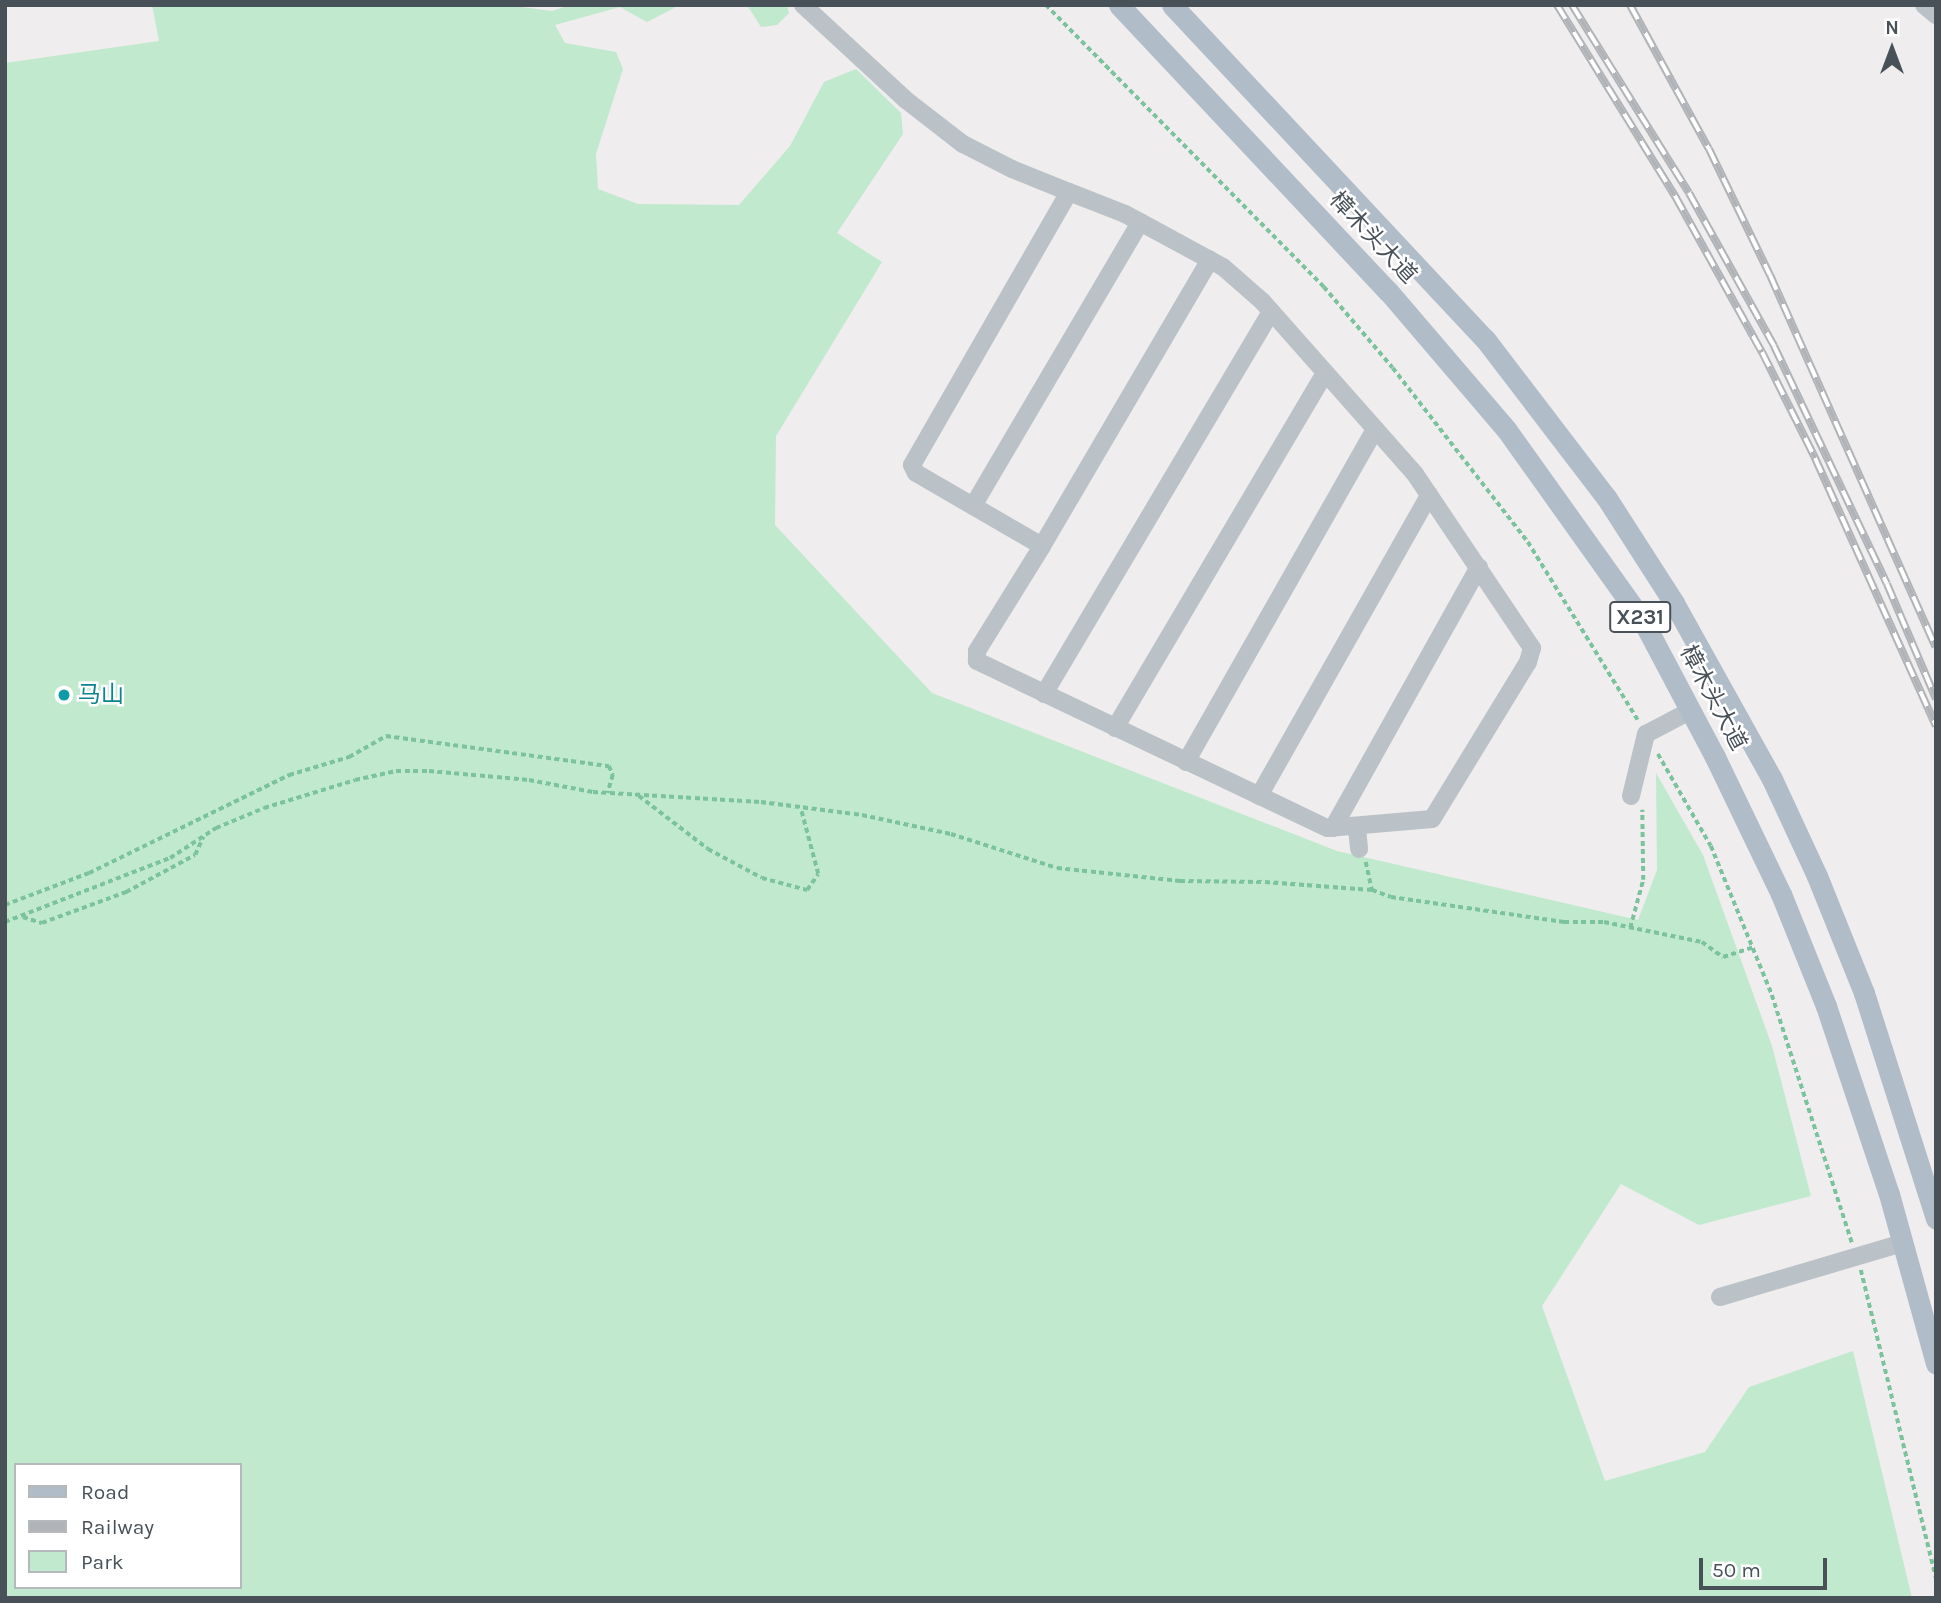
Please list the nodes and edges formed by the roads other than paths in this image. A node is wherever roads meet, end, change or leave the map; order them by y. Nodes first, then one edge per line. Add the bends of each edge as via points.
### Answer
1 (803, 5) edge
2 (1119, 5) edge
3 (1172, 5) edge
4 (1924, 5) edge
5 (1936, 15) edge
6 (1069, 192) junction
7 (1140, 222) junction
8 (1210, 260) junction
9 (1271, 311) junction
10 (1325, 373) junction
11 (1375, 429) junction
12 (1429, 495) junction
13 (973, 506) junction
14 (1042, 546) junction
15 (1479, 567) junction
16 (1044, 694) junction
17 (1690, 711) junction
18 (1115, 728) junction
19 (1186, 762) junction
20 (1633, 788) road end
21 (1259, 796) junction
22 (1333, 828) junction
23 (1357, 829) junction
24 (1359, 849) road end
25 (1936, 1219) edge
26 (1902, 1243) junction
27 (1720, 1297) dead end
28 (1936, 1364) edge

1 - 6 street via 906,100 963,144
2 - 17 main road, 樟木头大道 / X231 via 1388,291 1506,429 1643,621
3 - 25 main road, 樟木头大道 / X231 via 1485,339 1606,497 1674,603 1772,779 1818,876 1864,993
4 - 5 street
6 - 7 street
6 - 13 street via 912,465 916,473
7 - 8 street
7 - 13 street
8 - 9 street via 1245,284
8 - 14 street
9 - 10 street
9 - 16 street
10 - 11 street
10 - 18 street
11 - 12 street
11 - 19 street
12 - 15 street
12 - 21 street
13 - 14 street
14 - 16 street via 975,658
15 - 22 street
15 - 23 street via 1529,641 1528,662 1440,812 1423,822
16 - 18 street
17 - 20 street via 1646,734
17 - 26 main road, 樟木头大道 / X231 via 1781,894 1826,1006
18 - 19 street
19 - 21 street
21 - 22 street
22 - 23 street
23 - 24 street
26 - 27 street
26 - 28 main road, 樟木头大道 / X231

